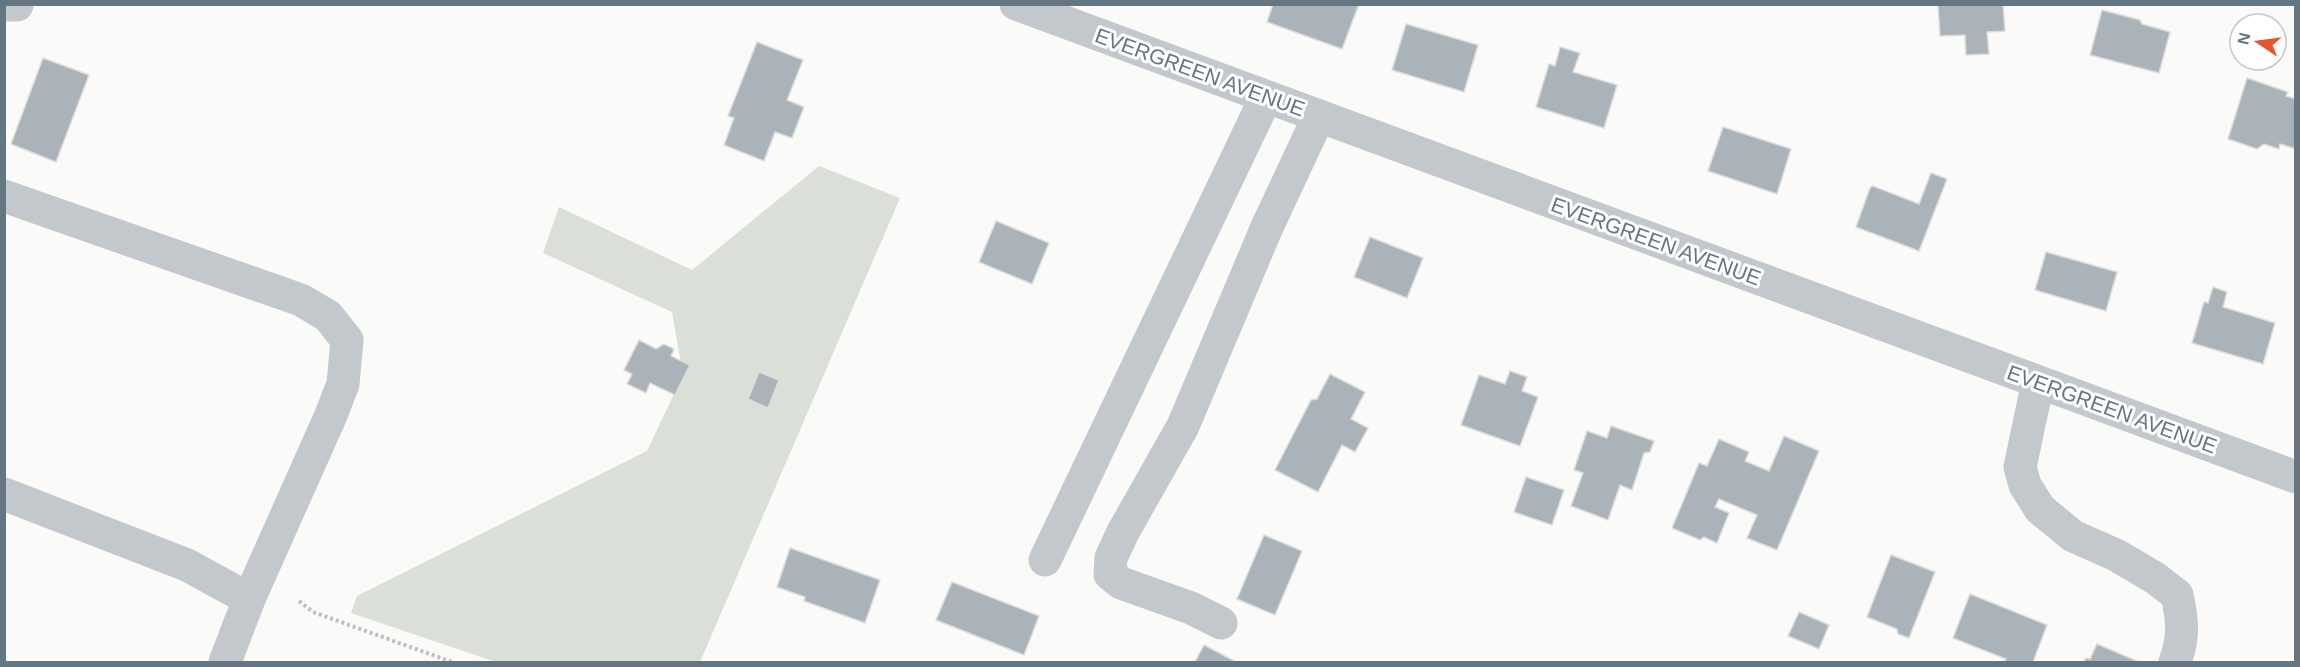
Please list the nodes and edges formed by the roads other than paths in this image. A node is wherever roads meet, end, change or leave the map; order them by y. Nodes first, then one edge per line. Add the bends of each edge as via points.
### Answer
1 (17, 4) edge
2 (1016, 4) edge
3 (4, 5) edge
4 (1266, 97) junction
5 (1319, 116) junction
6 (4, 196) edge
7 (2038, 382) junction
8 (2295, 477) edge
9 (4, 494) edge
10 (1044, 560) dead end
11 (249, 598) junction
12 (1221, 623) dead end
13 (225, 663) edge
14 (2175, 663) edge

1 - 3 street
2 - 4 street, EVERGREEN AVENUE
4 - 5 street, EVERGREEN AVENUE
4 - 10 street
5 - 7 street, EVERGREEN AVENUE
5 - 12 street via 1267,226 1183,426 1111,558 1110,574 1121,584 1191,608
6 - 11 street via 301,300 328,316 347,340 342,384 331,415
7 - 8 street, EVERGREEN AVENUE
7 - 14 street via 2020,466 2025,485 2040,509 2073,536 2156,578 2177,596 2182,643
9 - 11 street via 187,565
11 - 13 street

